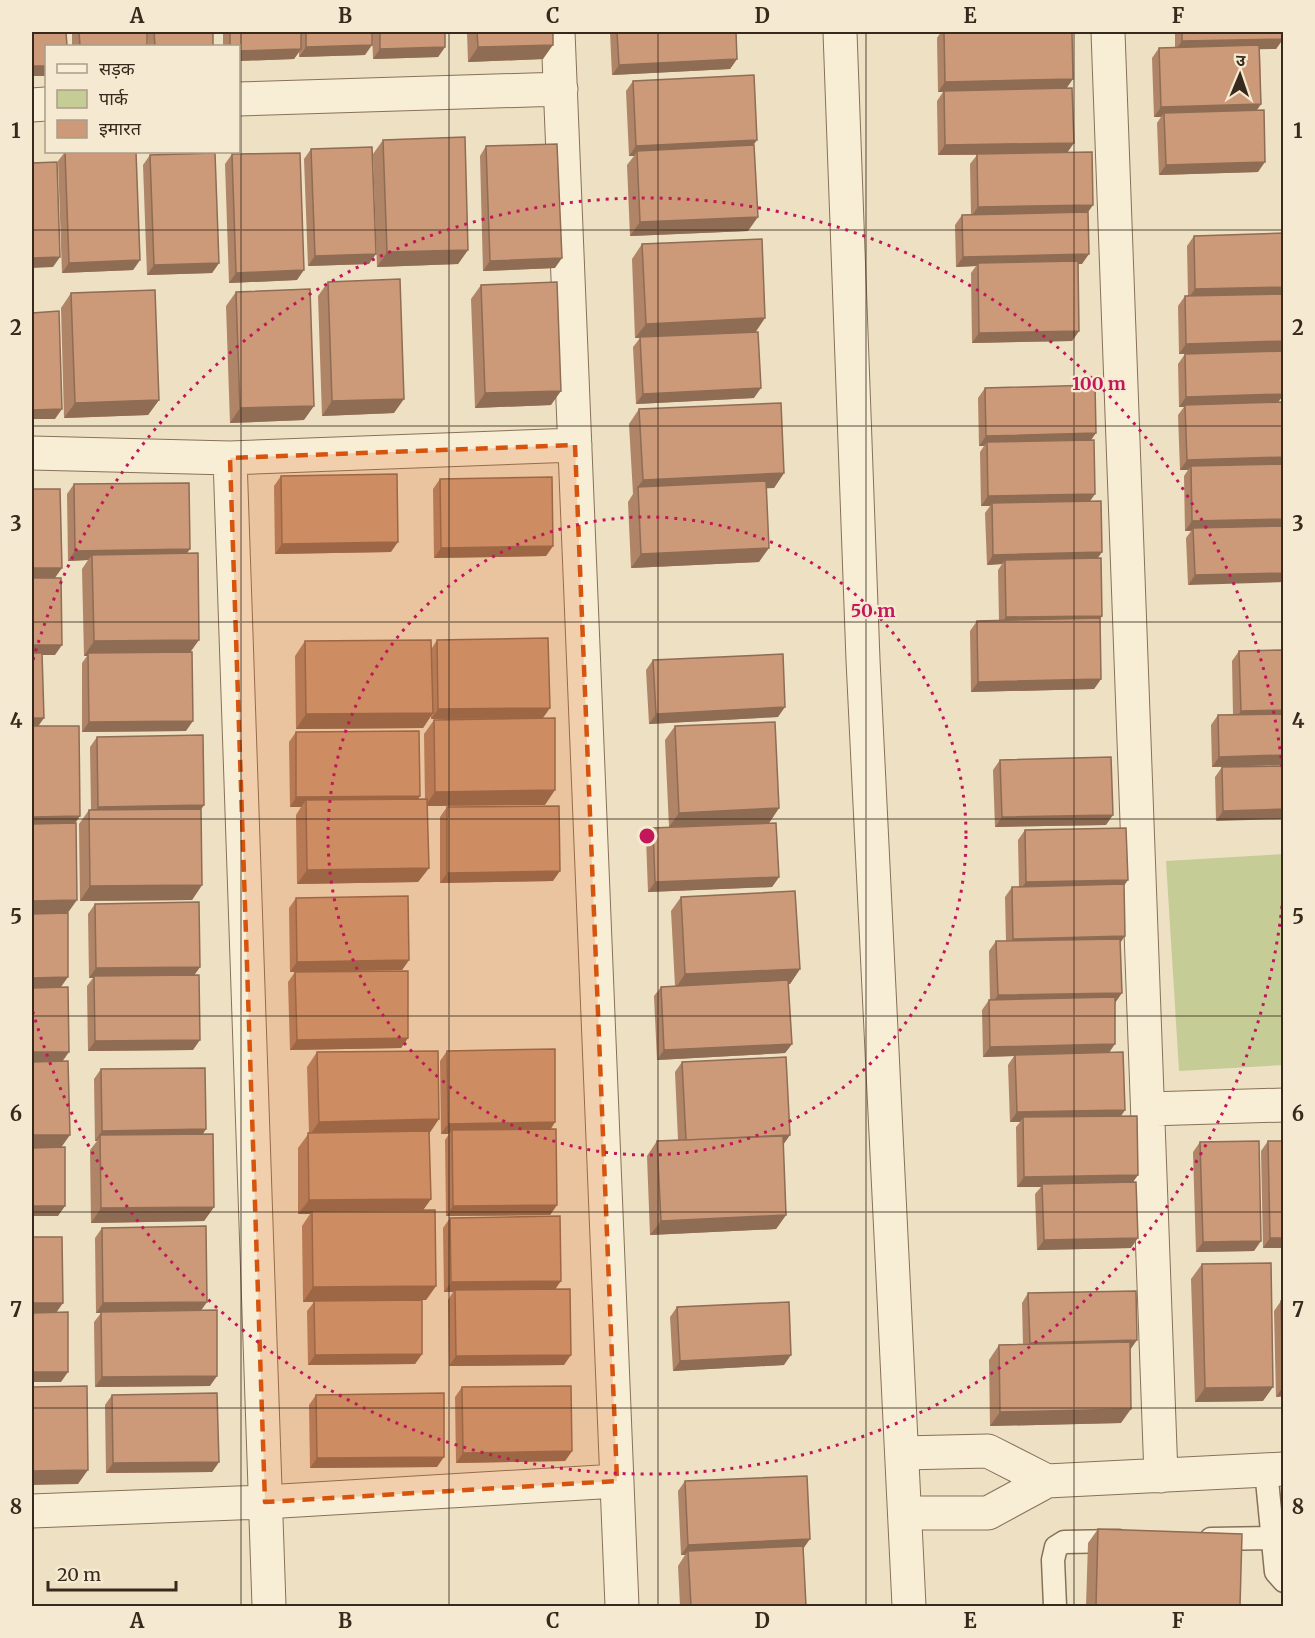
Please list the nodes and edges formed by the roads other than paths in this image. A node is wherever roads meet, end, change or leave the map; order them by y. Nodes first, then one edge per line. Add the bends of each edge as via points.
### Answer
1 (558, 32) edge
2 (840, 32) edge
3 (1108, 32) edge
4 (561, 89) junction
5 (240, 99) edge
6 (575, 445) junction
7 (32, 453) edge
8 (230, 458) junction
9 (1284, 1105) edge
10 (1148, 1109) junction
11 (903, 1453) junction
12 (1275, 1470) edge
13 (1161, 1476) junction
14 (617, 1481) junction
15 (1047, 1481) junction
16 (265, 1502) junction
17 (32, 1511) edge
18 (906, 1513) junction
19 (1273, 1538) junction
20 (1191, 1539) edge
21 (1145, 1540) edge
22 (1284, 1581) edge
23 (269, 1606) edge
24 (622, 1606) edge
25 (909, 1606) edge
26 (1055, 1606) edge

1 - 4 street
2 - 11 street via 863,660
3 - 10 street
4 - 5 street
4 - 6 street
6 - 8 street
6 - 14 street
7 - 8 street
8 - 16 street
9 - 10 street
10 - 13 street
11 - 15 street via 988,1451
11 - 18 street
12 - 13 street
12 - 19 lane
13 - 15 street
14 - 16 street
14 - 24 street
15 - 18 street via 988,1513
16 - 17 street
16 - 23 street
18 - 25 street
19 - 20 lane
19 - 22 lane via 1276,1572
21 - 26 lane via 1064,1542 1056,1547

